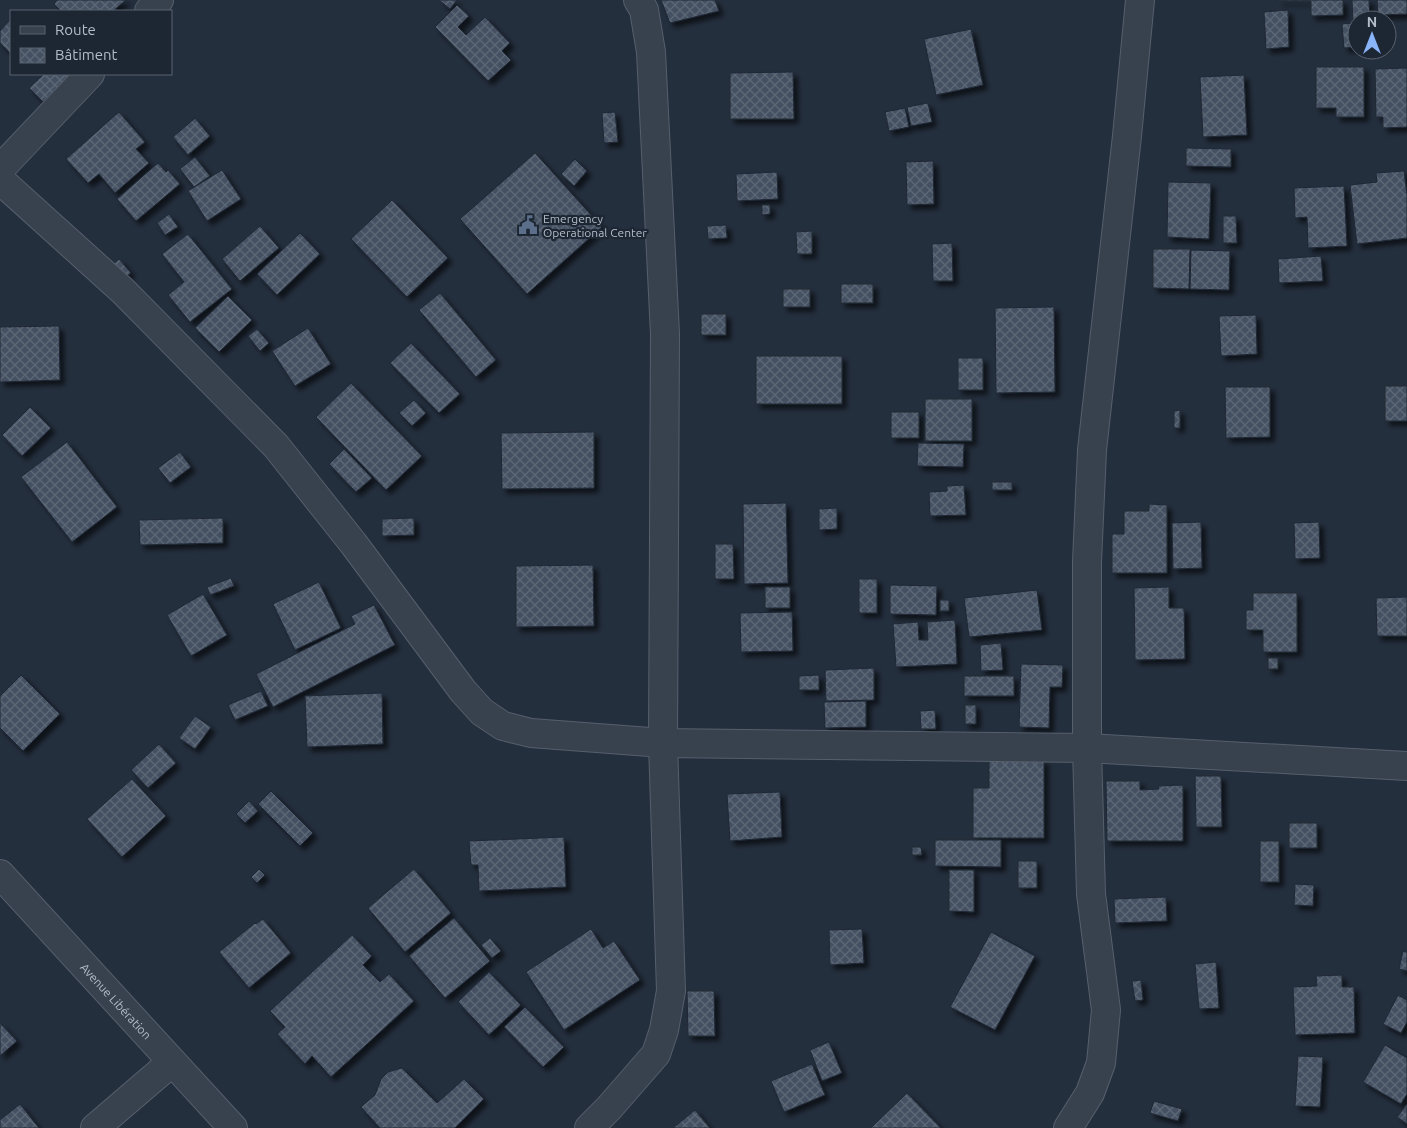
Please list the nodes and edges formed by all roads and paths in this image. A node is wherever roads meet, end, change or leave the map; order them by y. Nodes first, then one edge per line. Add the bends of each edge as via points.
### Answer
1 (159, 0) edge
2 (638, 0) edge
3 (1140, 0) edge
4 (149, 10) edge
5 (89, 75) edge
6 (0, 169) edge
7 (0, 180) edge
8 (663, 743) junction
9 (1087, 748) junction
10 (1407, 766) edge
11 (2, 880) edge
12 (172, 1062) junction
13 (96, 1128) edge
14 (234, 1128) edge
15 (589, 1128) edge
16 (1068, 1128) edge

1 - 4 street
2 - 8 street via 644,10 651,52 665,334
3 - 9 street via 1092,450 1087,562
5 - 6 street
7 - 8 street via 122,290 276,446 482,712 503,726 531,733
8 - 9 street
8 - 15 street via 670,991 664,1030 656,1054
9 - 10 street
9 - 16 street via 1091,894 1106,1010 1101,1063 1090,1093
11 - 12 street, Avenue Libération
12 - 13 street
12 - 14 street, Avenue Libération

